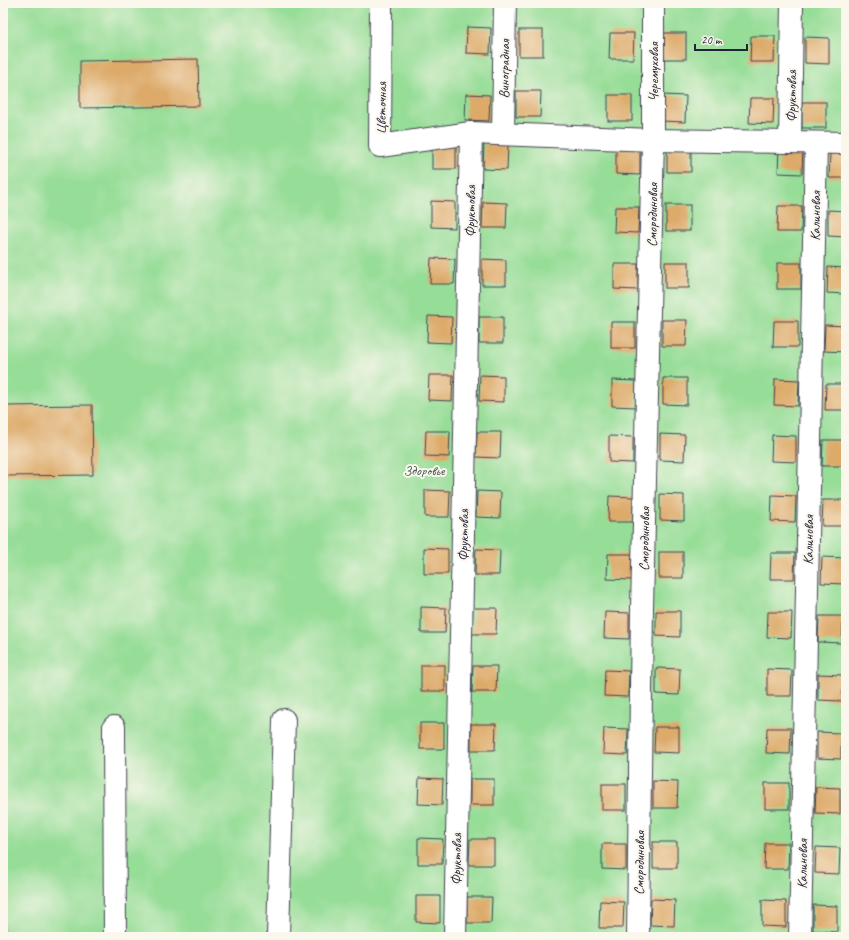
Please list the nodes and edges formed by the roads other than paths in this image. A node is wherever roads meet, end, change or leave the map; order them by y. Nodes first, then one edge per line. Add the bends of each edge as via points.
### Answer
1 (382, 3) edge
2 (505, 3) edge
3 (653, 3) edge
4 (792, 3) edge
5 (472, 133) junction
6 (503, 134) junction
7 (653, 140) junction
8 (790, 142) junction
9 (816, 143) junction
10 (846, 143) edge
11 (284, 720) dead end
12 (114, 728) dead end
13 (114, 937) edge
14 (278, 937) edge
15 (455, 937) edge
16 (638, 937) edge
17 (800, 937) edge

1 - 5 street, Цветочная via 380,146
2 - 6 street, Виноградная
3 - 7 street, Черемуховая
4 - 8 street, Фруктовая
5 - 6 street
5 - 15 street, Фруктовая
6 - 7 street
7 - 8 street
7 - 16 street, Смородиновая via 642,608
8 - 9 street
9 - 10 street
9 - 17 street, Калиновая
11 - 14 street
12 - 13 street

